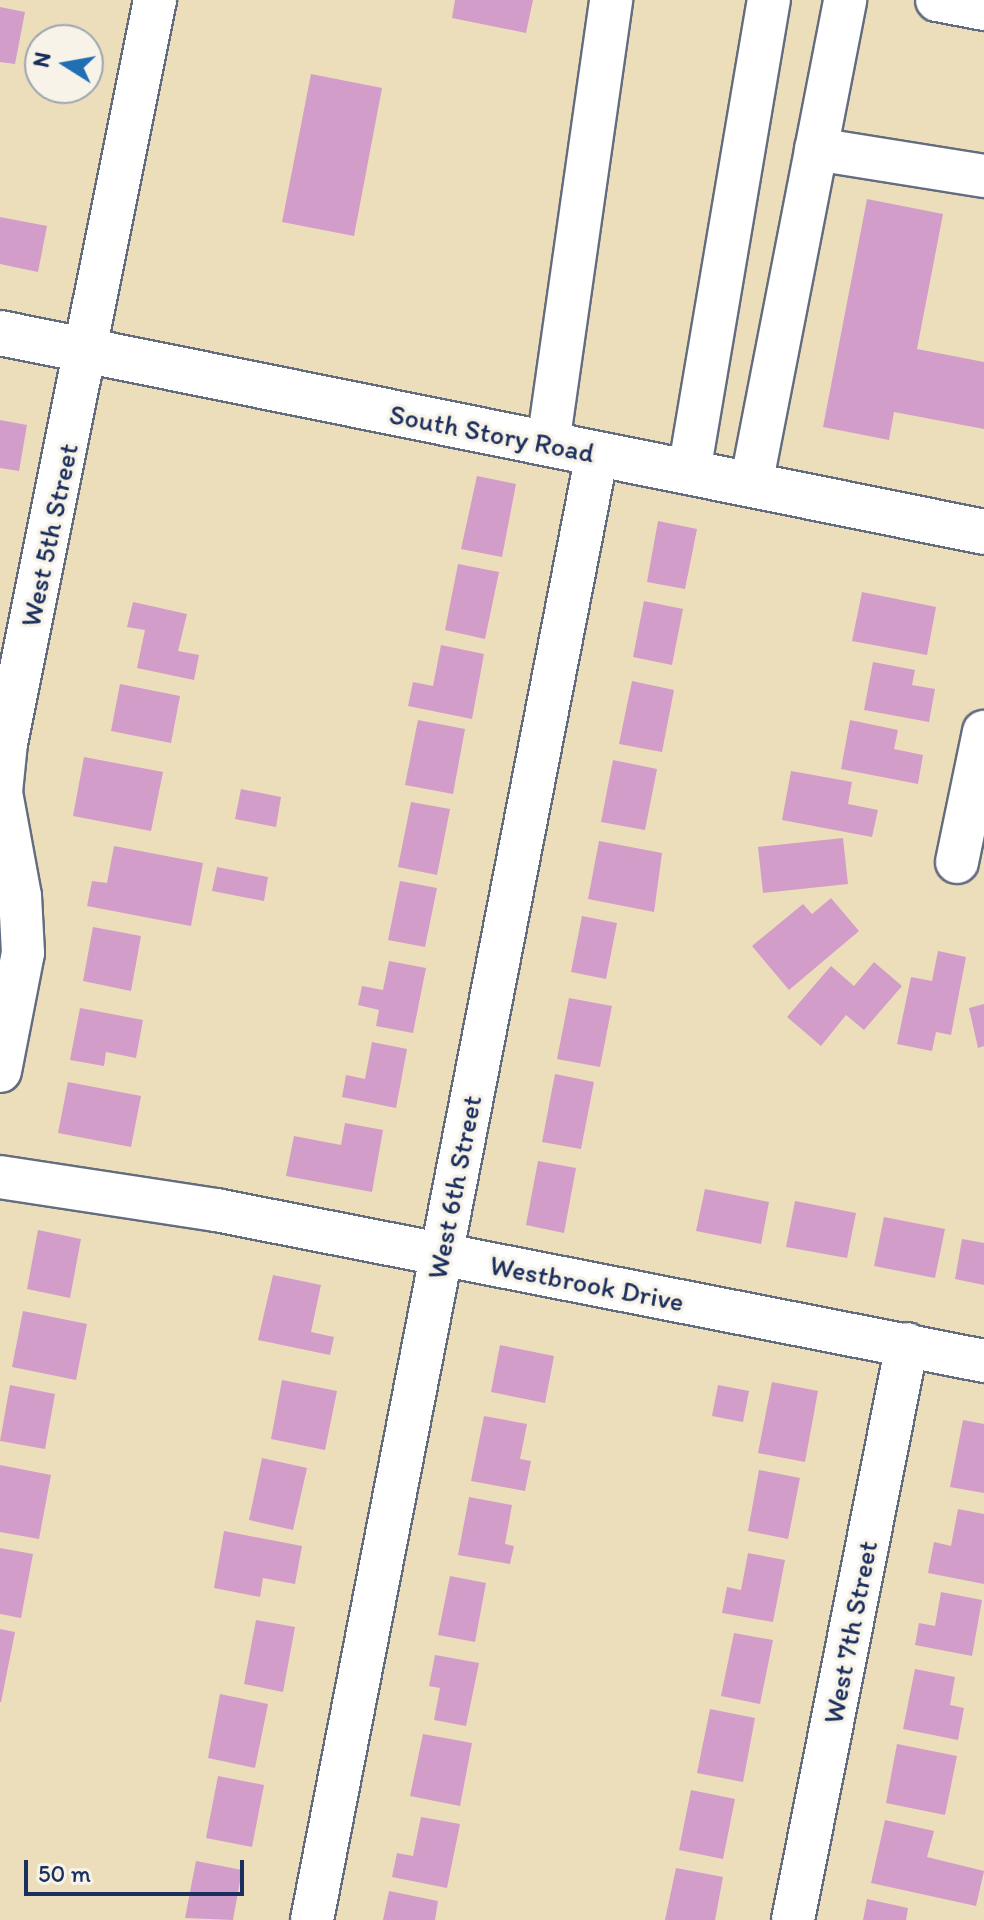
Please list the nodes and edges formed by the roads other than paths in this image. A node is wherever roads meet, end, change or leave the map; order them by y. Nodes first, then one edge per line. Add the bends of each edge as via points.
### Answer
1 (155, 0) edge
2 (611, 0) edge
3 (769, 0) edge
4 (845, 0) edge
5 (937, 0) edge
6 (984, 9) edge
7 (816, 149) junction
8 (984, 176) edge
9 (0, 333) edge
10 (87, 351) junction
11 (548, 444) junction
12 (597, 454) junction
13 (689, 472) junction
14 (751, 485) junction
15 (984, 532) edge
16 (984, 732) edge
17 (957, 862) dead end
18 (0, 1071) edge
19 (0, 1177) edge
20 (441, 1255) junction
21 (907, 1344) junction
22 (984, 1361) edge
23 (312, 1920) edge
24 (793, 1920) edge

1 - 10 street, West 5th Street
2 - 11 street
3 - 13 street
4 - 7 street
5 - 6 street
7 - 8 street
7 - 14 street
9 - 10 main road, South Story Road
10 - 11 main road, South Story Road
10 - 18 street, West 5th Street via 6,743 1,792 20,896 23,953
11 - 12 main road, South Story Road
12 - 13 main road, South Story Road
12 - 20 street, West 6th Street
13 - 14 main road, South Story Road
14 - 15 main road, South Story Road
16 - 17 street
19 - 20 street, Westbrook Drive via 216,1210
20 - 21 street, Westbrook Drive
20 - 23 street, West 6th Street
21 - 22 street, Westbrook Drive
21 - 24 street, West 7th Street

